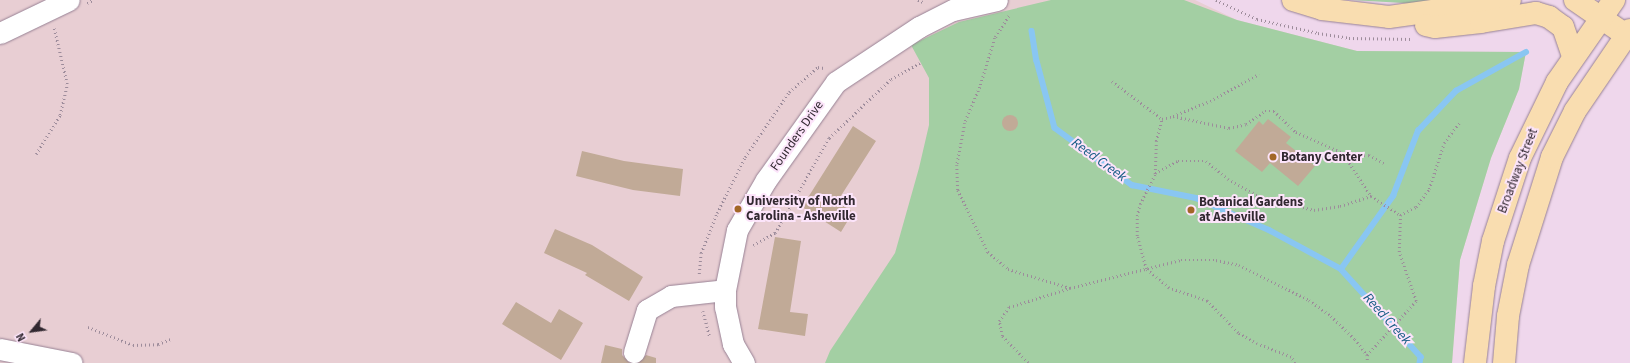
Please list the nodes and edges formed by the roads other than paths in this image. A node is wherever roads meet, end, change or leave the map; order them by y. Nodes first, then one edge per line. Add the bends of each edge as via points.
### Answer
1 (69, 0) edge
2 (1293, 0) edge
3 (1510, 0) edge
4 (1575, 0) edge
5 (1004, 6) edge
6 (1607, 8) edge
7 (1389, 17) junction
8 (1628, 32) edge
9 (0, 33) edge
10 (1573, 56) junction
11 (726, 285) junction
12 (0, 349) edge
13 (634, 352) dead end
14 (72, 363) edge
15 (744, 363) edge
16 (1475, 363) edge
17 (1504, 363) edge

1 - 9 street
2 - 7 main road via 1322,9
3 - 7 main road
4 - 6 main road
5 - 11 street, Founders Drive via 952,10 925,23 836,82 766,180 737,230
6 - 8 main road
6 - 10 main road, Broadway Street
7 - 10 main road via 1435,27 1536,13 1549,17 1563,27
8 - 17 main road, Broadway Street via 1575,111 1552,157 1518,265 1508,316
10 - 16 main road, Broadway Street via 1531,134 1507,195 1484,286
11 - 13 street via 671,296 647,310
11 - 15 street, Founders Drive via 725,306 733,344
12 - 14 street

